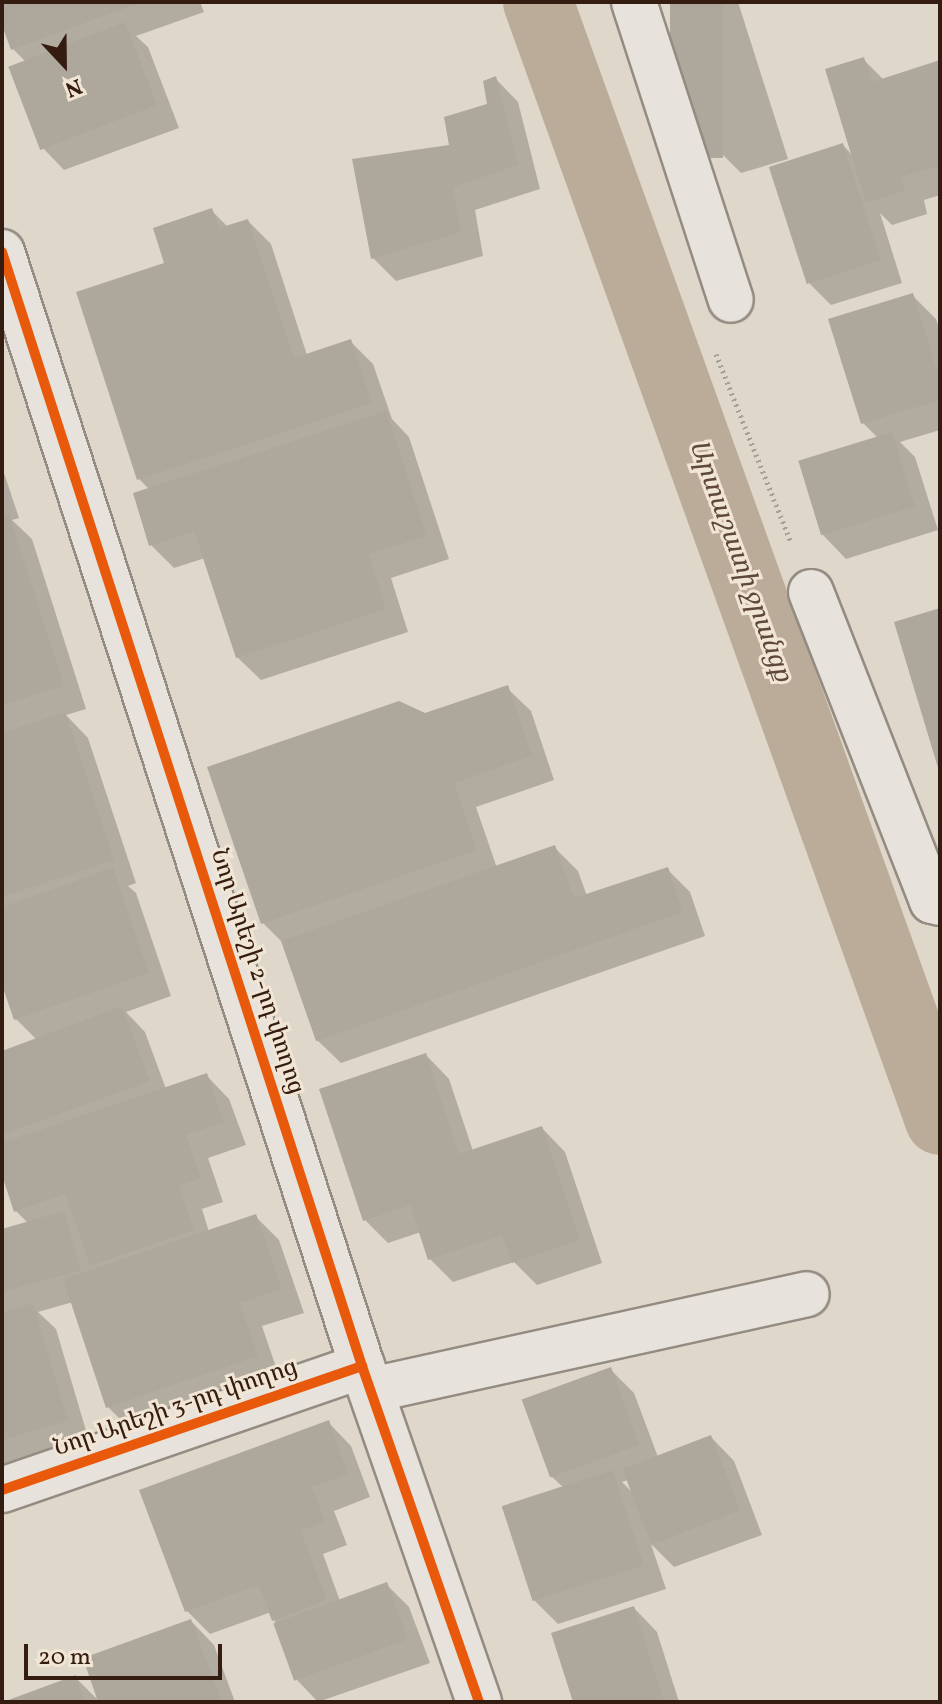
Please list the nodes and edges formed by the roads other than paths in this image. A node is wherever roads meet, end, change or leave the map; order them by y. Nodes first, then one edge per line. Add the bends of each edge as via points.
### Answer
1 (634, 2) edge
2 (2, 252) edge
3 (731, 300) road end
4 (811, 592) road end
5 (940, 903) edge
6 (807, 1294) dead end
7 (367, 1378) junction
8 (2, 1490) edge
9 (479, 1702) edge

1 - 3 street
2 - 7 street, Նոր Արեշի 2-րդ փողոց
4 - 5 street via 932,901
6 - 7 street, Նոր Արեշի 3-րդ փողոց
7 - 8 street, Նոր Արեշի 3-րդ փողոց
7 - 9 street, Նոր Արեշի 2-րդ փողոց

